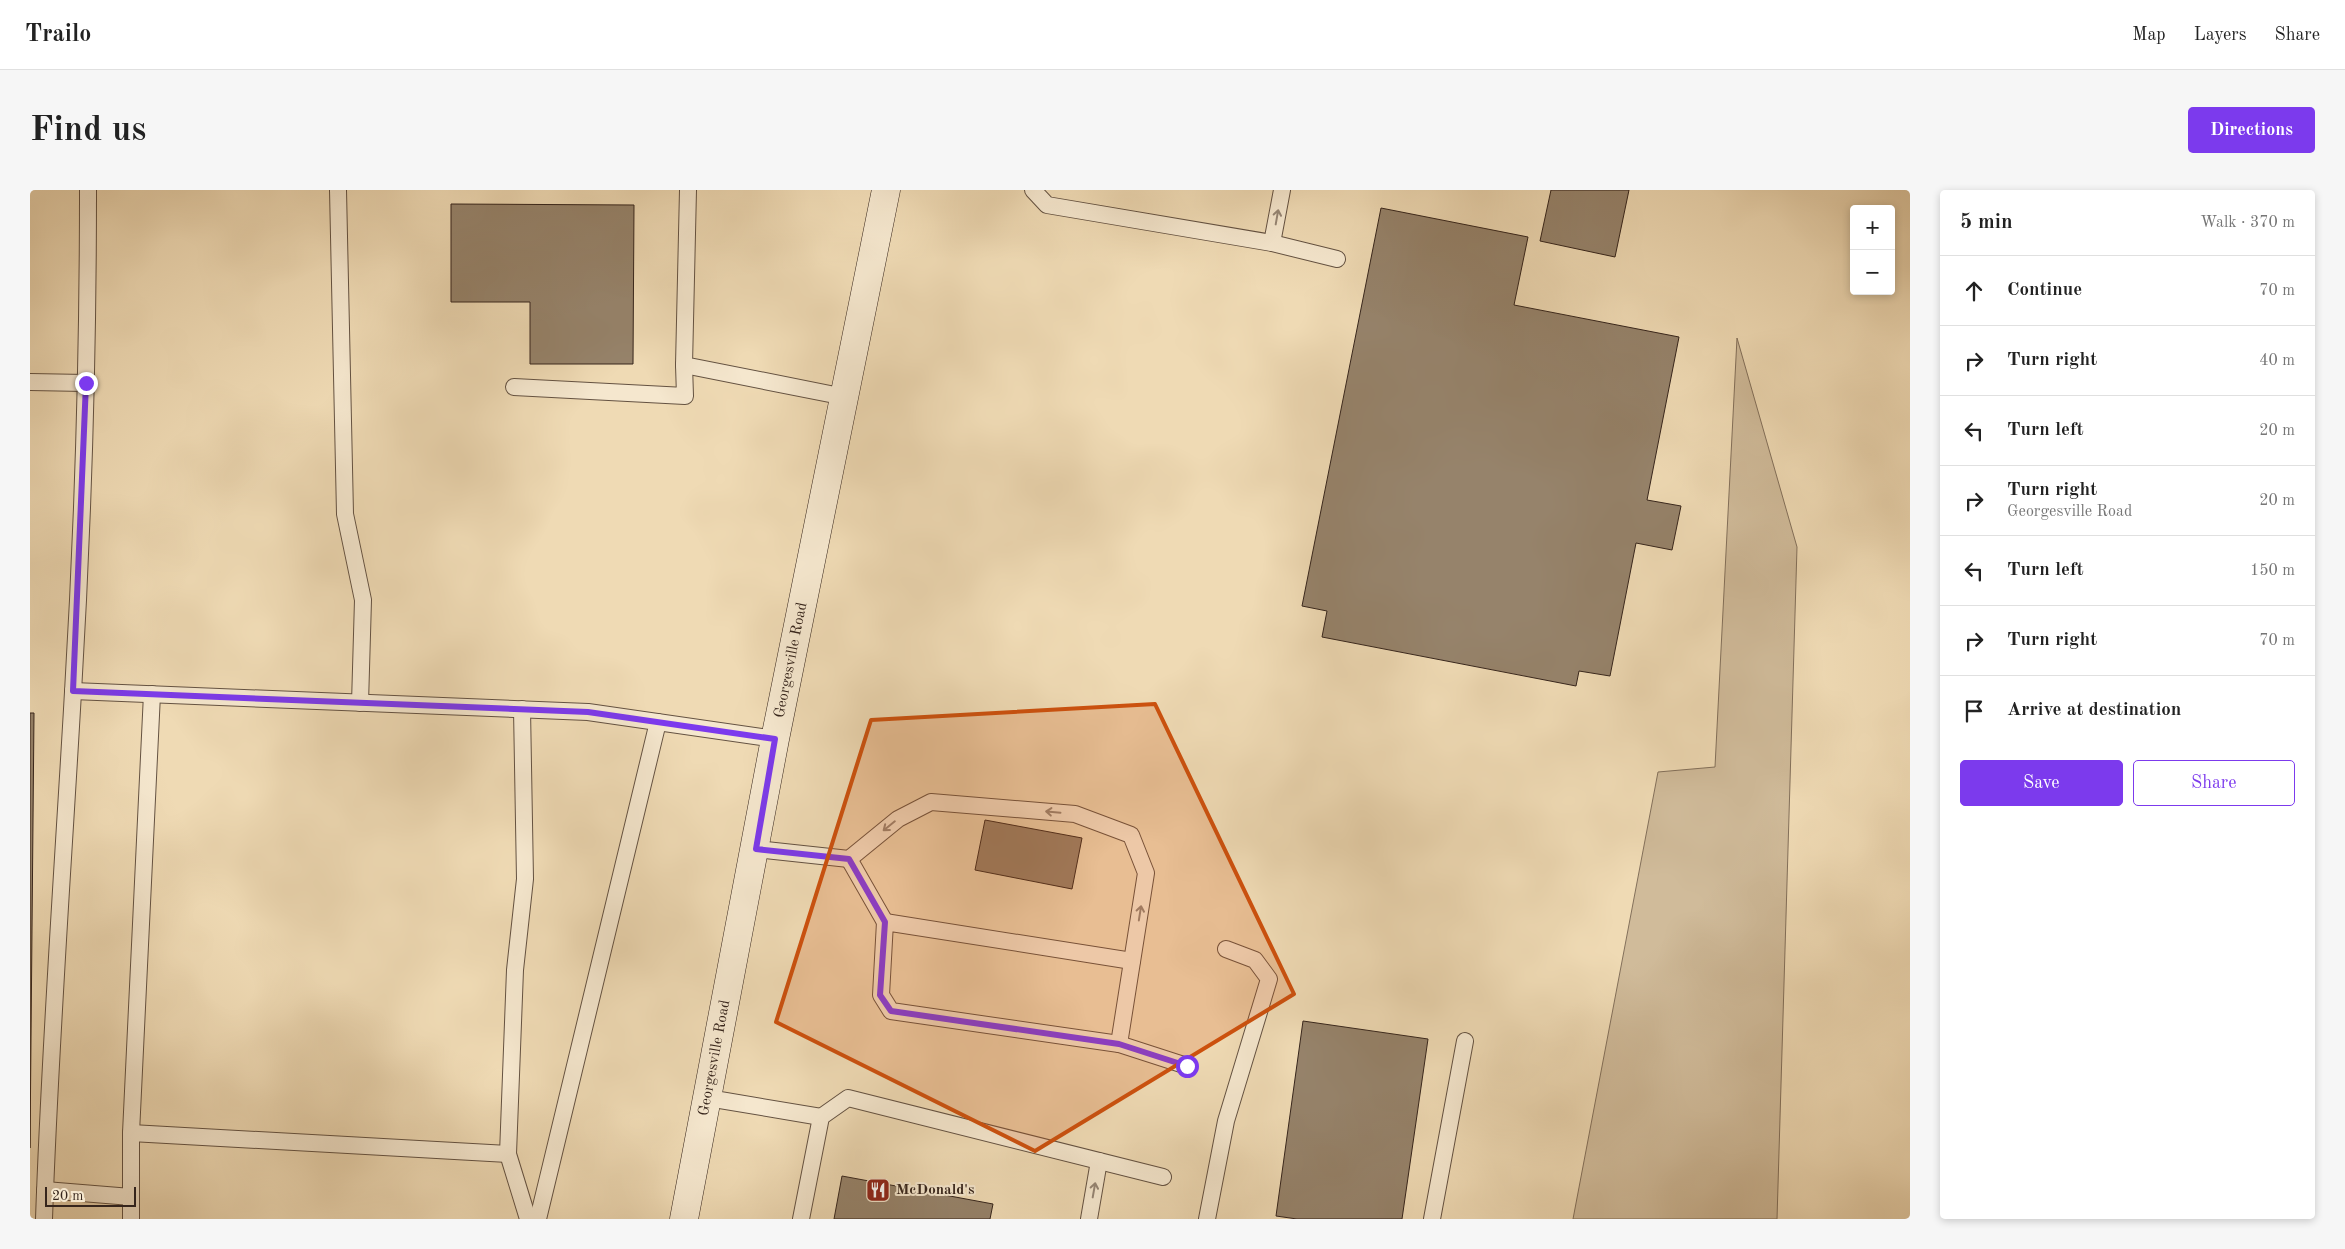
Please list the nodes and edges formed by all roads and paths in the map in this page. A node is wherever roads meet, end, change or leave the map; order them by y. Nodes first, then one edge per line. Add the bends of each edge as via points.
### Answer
1 (88, 190) edge
2 (338, 190) edge
3 (688, 190) edge
4 (886, 190) edge
5 (1033, 190) edge
6 (1282, 190) edge
7 (1272, 243) junction
8 (1337, 259) dead end
9 (684, 365) junction
10 (30, 382) edge
11 (86, 383) junction
12 (514, 387) dead end
13 (845, 397) junction
14 (73, 691) junction
15 (152, 694) junction
16 (360, 703) junction
17 (522, 709) junction
18 (658, 722) junction
19 (775, 739) junction
20 (756, 849) junction
21 (849, 859) junction
22 (885, 922) junction
23 (1226, 949) dead end
24 (1132, 961) junction
25 (1465, 1041) dead end
26 (1119, 1044) junction
27 (1187, 1066) dead end
28 (708, 1098) junction
29 (821, 1117) junction
30 (131, 1133) junction
31 (508, 1154) junction
32 (1100, 1161) junction
33 (1163, 1177) dead end
34 (45, 1190) junction
35 (131, 1197) junction
36 (44, 1219) edge
37 (131, 1219) edge
38 (528, 1219) edge
39 (538, 1219) edge
40 (684, 1219) edge
41 (801, 1219) edge
42 (1089, 1219) edge
43 (1207, 1219) edge
44 (1432, 1219) edge

1 - 11 lane
2 - 16 lane via 345,514 363,600
3 - 9 lane
4 - 13 main road, Georgesville Road
5 - 7 lane via 1047,205
7 -> 6 lane
7 - 8 lane
9 - 12 lane via 685,396
9 - 13 lane
10 - 11 lane
11 - 14 lane
13 - 19 main road, Georgesville Road
14 - 15 lane
14 - 34 lane
15 - 16 lane
15 - 30 lane
16 - 17 lane
17 - 18 lane via 588,712
17 - 31 lane via 525,879 515,970
18 - 19 lane
18 - 39 lane
19 - 20 main road, Georgesville Road
20 - 21 lane
20 - 28 main road, Georgesville Road
21 - 22 lane
24 -> 21 lane via 1146,873 1131,835 1075,814 932,802 898,819
22 - 24 lane
22 - 26 lane via 880,995 891,1011
23 - 43 lane via 1255,960 1269,979 1226,1121
24 - 26 lane
25 - 44 lane
26 - 27 lane
28 - 29 lane
28 - 40 main road, Georgesville Road
29 - 32 lane via 848,1098
29 - 41 lane
30 - 31 lane
30 - 35 lane
31 - 38 lane
32 - 33 lane
42 -> 32 lane
34 - 35 lane
34 - 36 lane
35 - 37 lane

